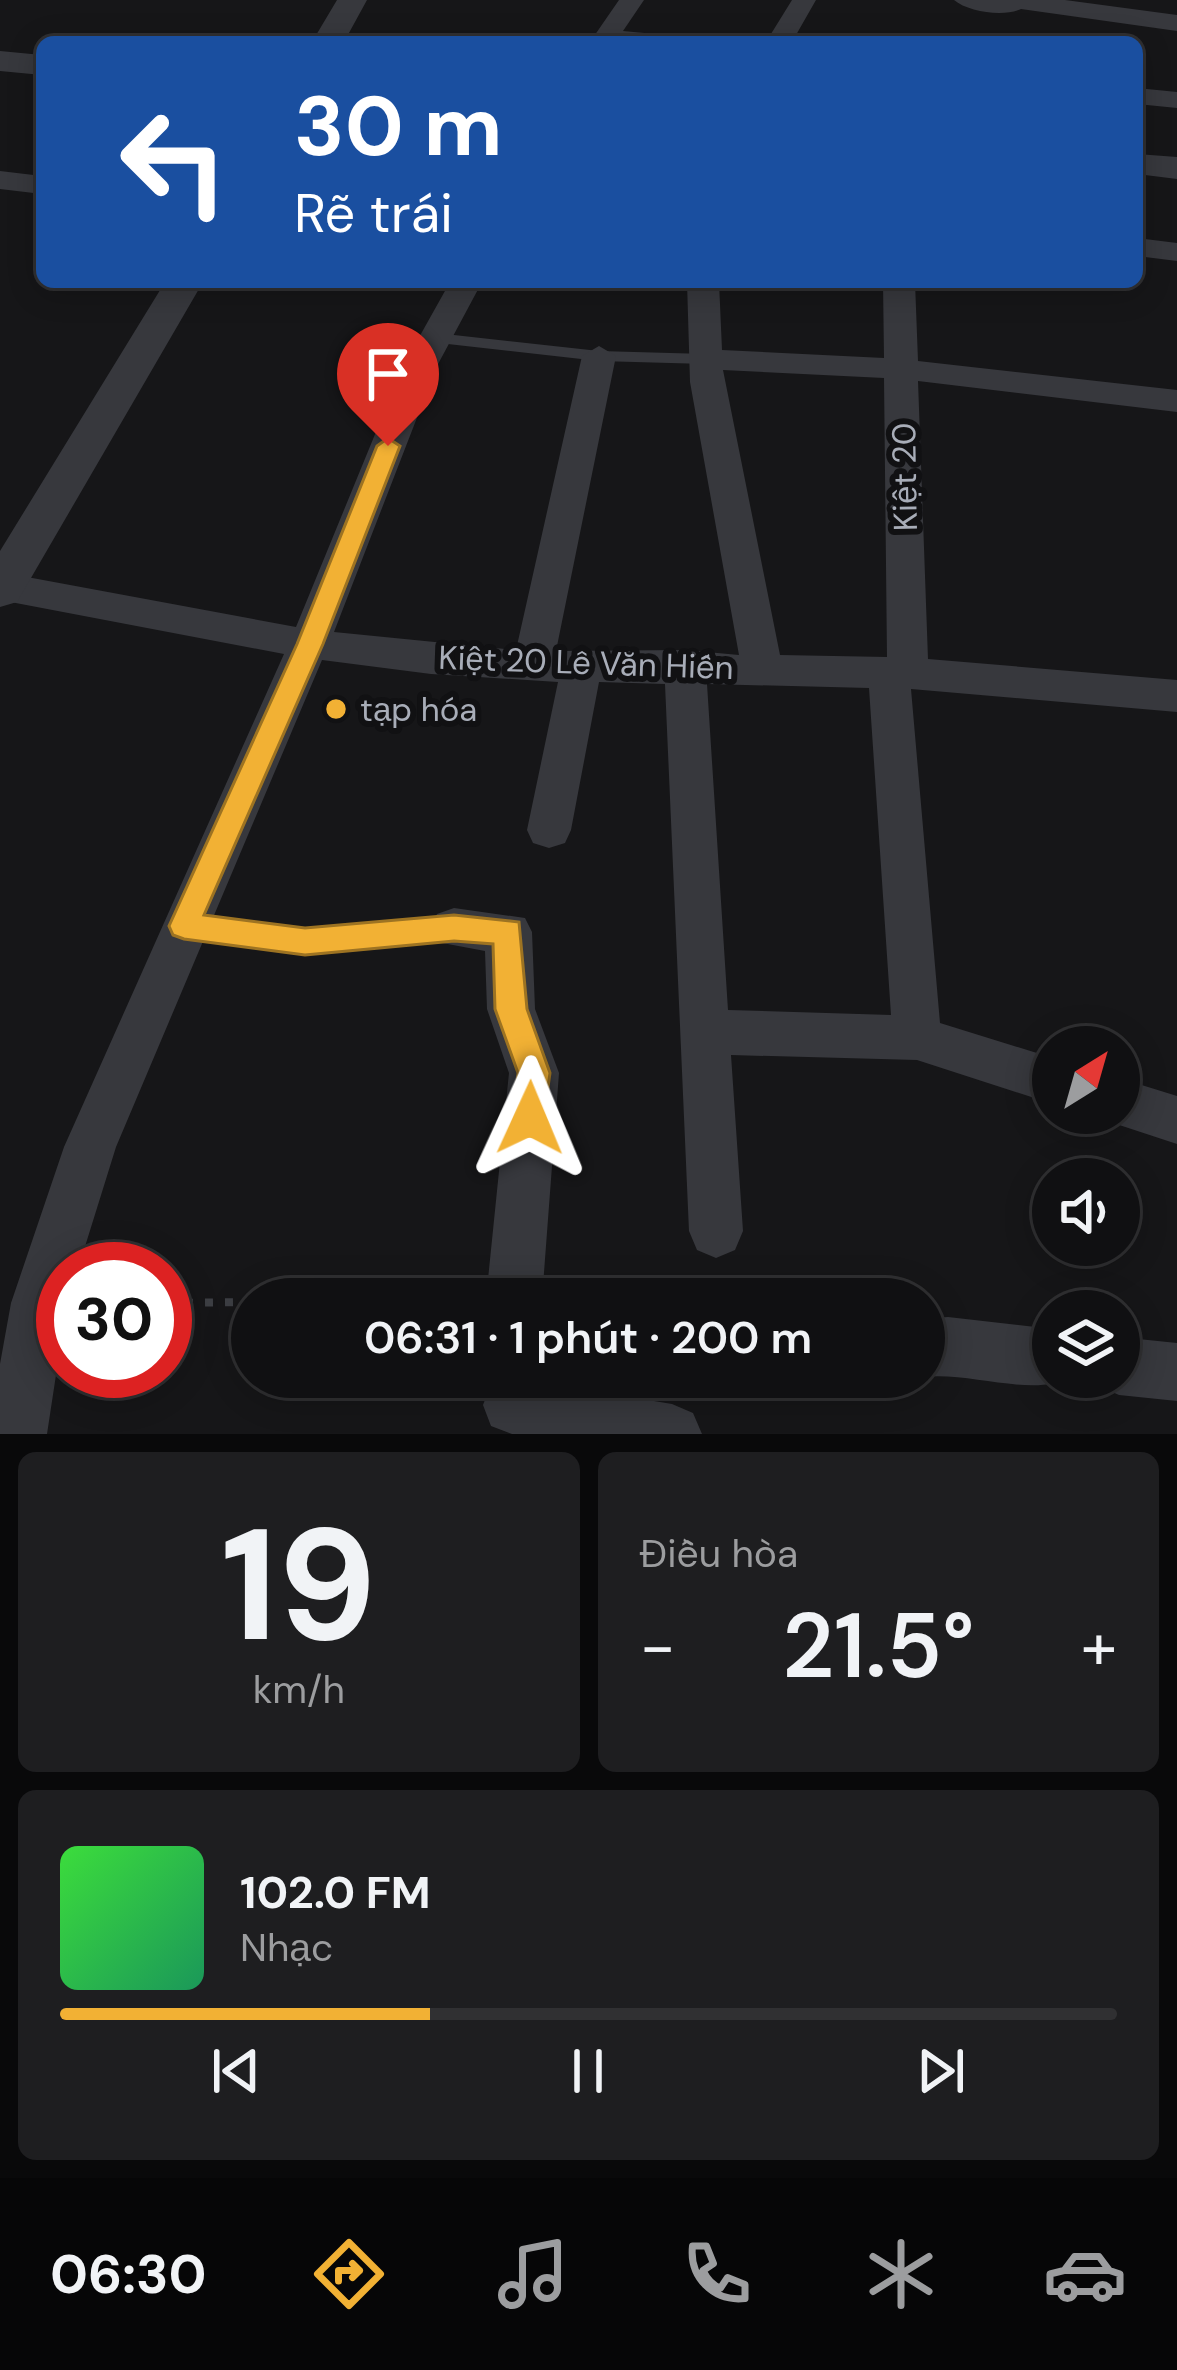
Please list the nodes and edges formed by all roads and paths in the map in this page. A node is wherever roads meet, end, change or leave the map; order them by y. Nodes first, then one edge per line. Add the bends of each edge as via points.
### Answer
1 (352, 0) edge
2 (632, 0) edge
3 (804, 0) edge
4 (966, 0) edge
5 (1010, 7) edge
6 (1177, 23) edge
7 (331, 36) edge
8 (606, 36) edge
9 (783, 36) edge
10 (0, 61) edge
11 (36, 64) edge
12 (1143, 96) edge
13 (1177, 100) edge
14 (1143, 165) edge
15 (1177, 168) edge
16 (1143, 248) edge
17 (1177, 253) edge
18 (180, 288) edge
19 (463, 288) edge
20 (703, 288) edge
21 (899, 288) edge
22 (436, 338) junction
23 (598, 356) junction
24 (706, 359) junction
25 (901, 369) junction
26 (1177, 401) edge
27 (1, 587) edge
28 (310, 644) junction
29 (685, 665) junction
30 (533, 666) junction
31 (581, 667) junction
32 (762, 667) junction
33 (899, 673) junction
34 (1177, 696) edge
35 (549, 830) dead end
36 (184, 926) junction
37 (454, 928) joint
38 (704, 1032) junction
39 (917, 1038) junction
40 (1032, 1074) edge
41 (1140, 1109) edge
42 (1177, 1120) edge
43 (716, 1231) dead end
44 (516, 1278) edge
45 (231, 1302) edge
46 (192, 1303) edge
47 (945, 1350) edge
48 (1032, 1356) edge
49 (1140, 1368) edge
50 (1177, 1372) edge
51 (511, 1405) edge
52 (16, 1434) edge
53 (672, 1434) edge

1 - 7 street
2 - 8 street
3 - 9 street
4 - 5 street
5 - 6 street
10 - 11 street
12 - 13 street
14 - 15 street
16 - 17 street
18 - 27 street
19 - 22 street
20 - 24 street
21 - 25 street, Kiệt 20
22 - 23 lane
22 - 28 street
23 - 24 lane
23 - 30 street
24 - 25 street
24 - 32 street
25 - 26 street
25 - 33 street, Kiệt 20
27 - 28 street, Kiệt 20 Lê Văn Hiến
28 - 30 street, Kiệt 20 Lê Văn Hiến
28 - 36 street
29 - 31 street, Kiệt 20 Lê Văn Hiến
29 - 32 street, Kiệt 20 Lê Văn Hiến
29 - 38 street
30 - 31 street, Kiệt 20 Lê Văn Hiến
31 - 35 street
32 - 33 street, Kiệt 20 Lê Văn Hiến
33 - 34 street, Kiệt 20 Lê Văn Hiến
33 - 39 street, Kiệt 20
36 - 37 lane via 305,941
36 - 52 street via 90,1147 39,1304
37 - 44 street via 508,932 511,1009 534,1073
38 - 39 street
38 - 43 street
39 - 40 street
41 - 42 street
45 - 46 path
47 - 48 street
49 - 50 street
51 - 53 street

